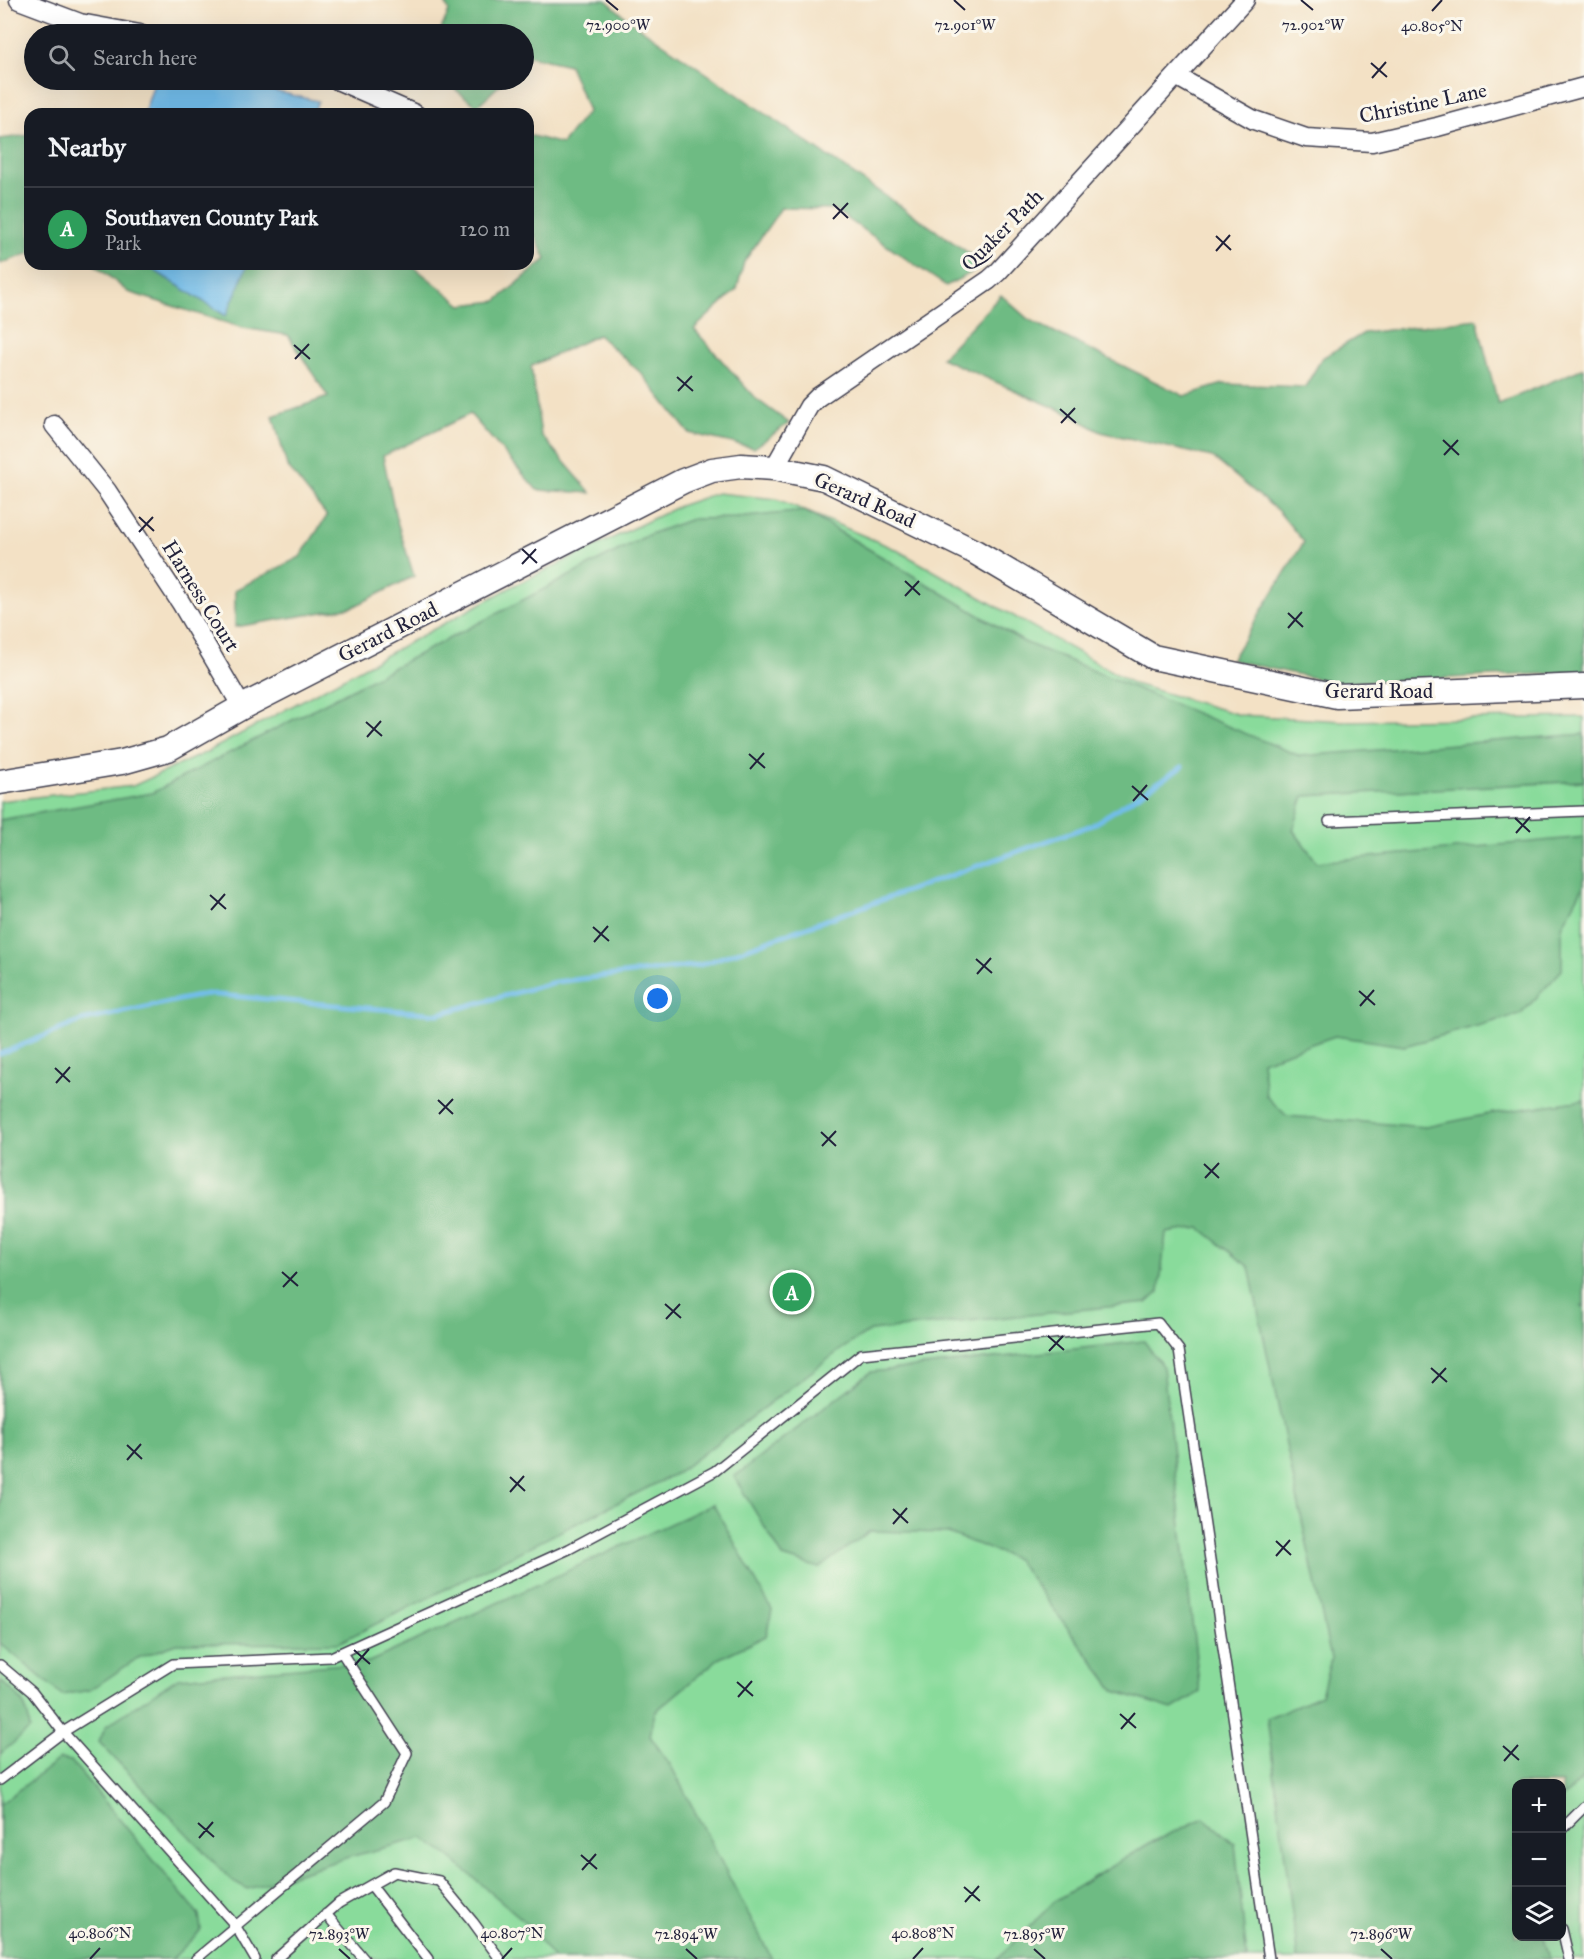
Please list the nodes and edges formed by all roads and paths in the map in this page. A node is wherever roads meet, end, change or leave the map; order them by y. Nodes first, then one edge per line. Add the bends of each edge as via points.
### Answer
1 (19, 0) edge
2 (1245, 0) edge
3 (85, 24) edge
4 (1176, 76) junction
5 (1584, 87) edge
6 (360, 90) edge
7 (401, 108) edge
8 (54, 424) dead end
9 (774, 468) junction
10 (1584, 686) edge
11 (242, 707) junction
12 (0, 782) edge
13 (1584, 811) edge
14 (1329, 821) dead end
15 (342, 1653) junction
16 (0, 1665) edge
17 (63, 1732) junction
18 (0, 1780) edge
19 (1584, 1807) edge
20 (1566, 1825) edge
21 (370, 1885) junction
22 (326, 1914) junction
23 (235, 1925) junction
24 (1565, 1941) edge
25 (280, 1958) edge
26 (196, 1959) edge
27 (255, 1959) edge
28 (364, 1959) edge
29 (428, 1959) edge
30 (500, 1959) edge
31 (1269, 1959) edge
32 (1569, 1959) edge

1 - 3 street
2 - 4 street, Quaker Path
4 - 5 street, Christine Lane via 1254,120 1306,138 1372,142
4 - 9 street, Quaker Path via 989,280 818,397
6 - 7 street
8 - 11 street, Harness Court via 106,491 175,594
9 - 10 street, Gerard Road via 824,478 964,546 1153,657 1337,696
9 - 11 street, Gerard Road via 741,466 712,470 683,481
11 - 12 street, Gerard Road via 168,748 143,757
13 - 14 lane
15 - 17 lane via 331,1657 173,1664
15 - 23 lane via 407,1753 384,1802
15 - 31 lane via 569,1549 715,1471 861,1354 1158,1323 1179,1350
16 - 17 lane via 33,1692
17 - 18 lane
17 - 23 lane
19 - 20 lane
21 - 22 lane
21 - 29 lane
21 - 30 lane via 394,1872 439,1881
22 - 25 lane
22 - 28 lane
23 - 26 lane
23 - 27 lane
24 - 32 lane

